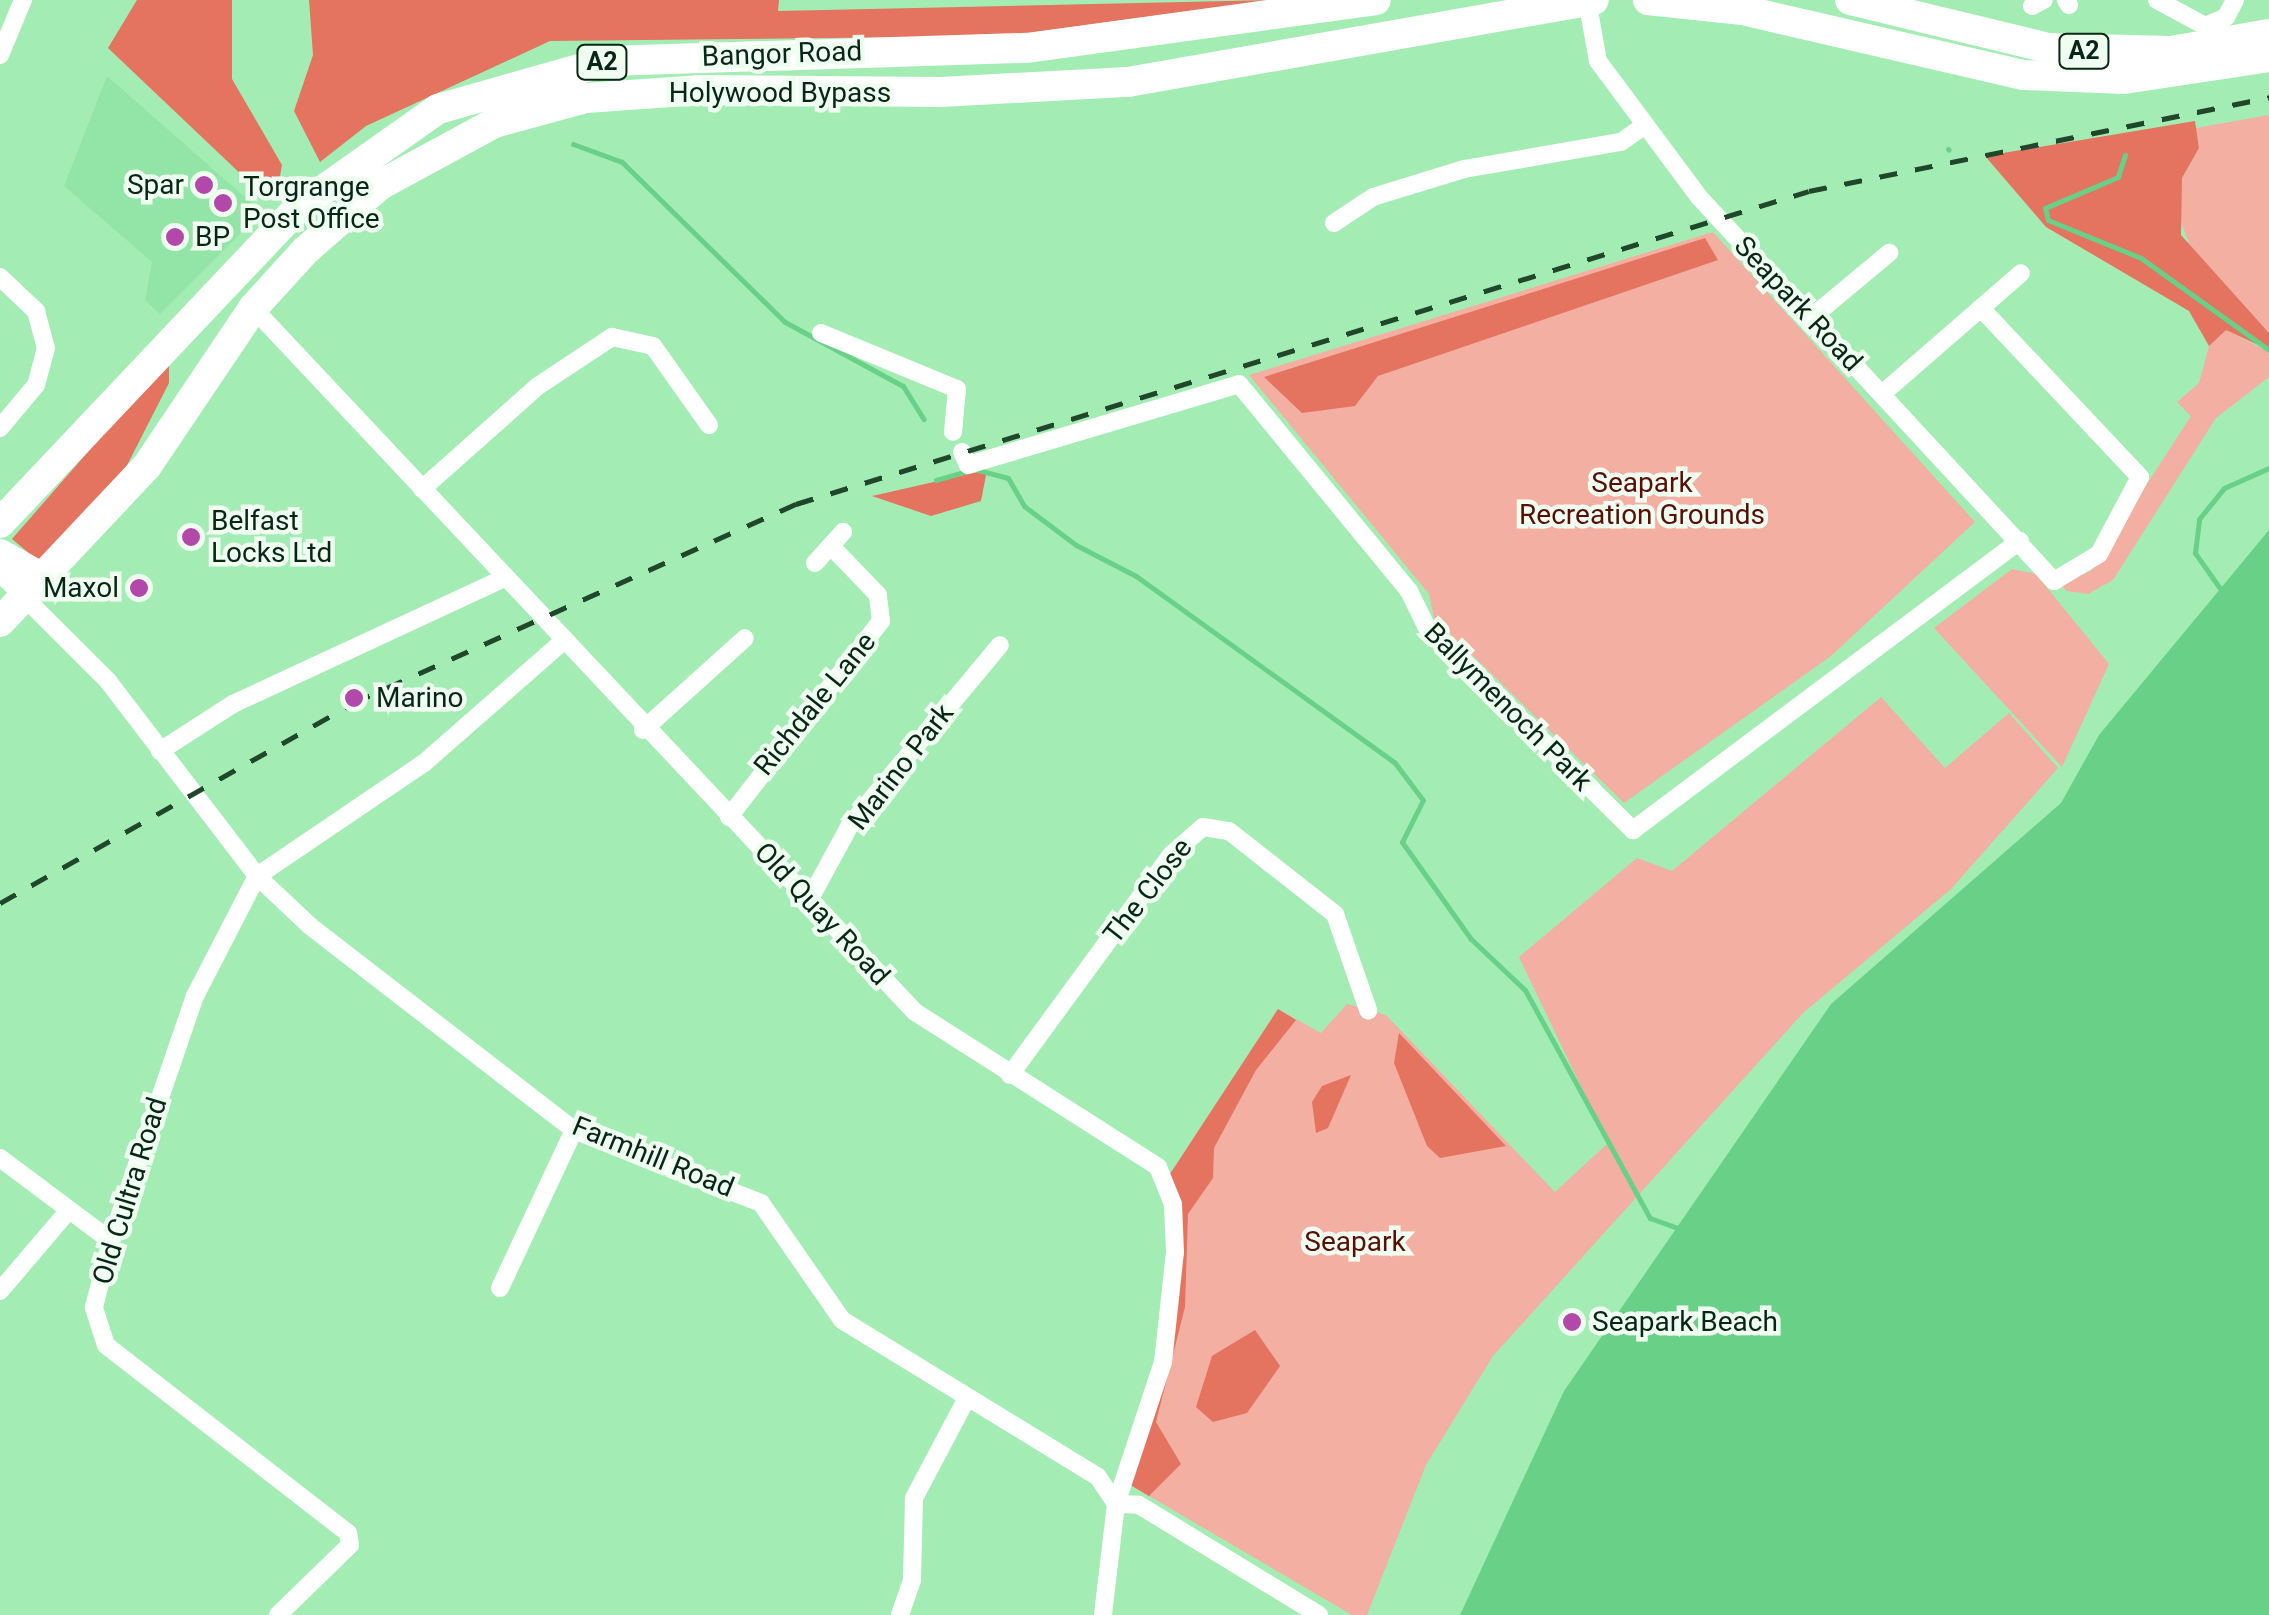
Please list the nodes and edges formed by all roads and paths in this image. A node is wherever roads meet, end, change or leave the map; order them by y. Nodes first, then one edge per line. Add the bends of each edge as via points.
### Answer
1 (23, 0) edge
2 (1376, 0) edge
3 (1587, 0) edge
4 (1594, 0) edge
5 (1648, 0) edge
6 (1850, 0) edge
7 (2157, 0) edge
8 (2235, 0) edge
9 (2269, 34) edge
10 (0, 55) edge
11 (2269, 57) edge
12 (514, 82) junction
13 (524, 115) junction
14 (1644, 126) junction
15 (1340, 211) dead end
16 (1889, 253) dead end
17 (2020, 274) dead end
18 (0, 277) edge
19 (253, 308) junction
20 (1981, 308) junction
21 (1810, 318) junction
22 (821, 333) dead end
23 (1882, 394) junction
24 (709, 425) dead end
25 (0, 428) edge
26 (952, 432) dead end
27 (962, 452) dead end
28 (422, 489) junction
29 (0, 524) edge
30 (2020, 541) junction
31 (0, 554) edge
32 (815, 563) dead end
33 (0, 572) edge
34 (510, 584) junction
35 (36, 590) junction
36 (0, 622) edge
37 (745, 638) dead end
38 (562, 642) junction
39 (1000, 645) dead end
40 (643, 730) junction
41 (160, 751) junction
42 (729, 817) junction
43 (257, 876) junction
44 (812, 895) junction
45 (1368, 1010) dead end
46 (1010, 1076) junction
47 (574, 1130) junction
48 (0, 1158) edge
49 (68, 1212) junction
50 (111, 1241) junction
51 (500, 1288) dead end
52 (0, 1291) edge
53 (966, 1398) junction
54 (1116, 1504) junction
55 (278, 1615) edge
56 (900, 1615) edge
57 (1104, 1615) edge
58 (1319, 1615) edge

1 - 10 street
2 - 12 highway, Bangor Road / A2 via 1027,48 608,61
3 - 4 highway, Holywood Bypass / A2
3 - 13 highway, Holywood Bypass / A2 via 1128,82 941,92 699,90 586,98
3 - 14 street, Seapark Road via 1598,61
5 - 11 highway, A2 via 1742,10 2024,75 2124,79
6 - 9 highway, A2 via 2048,48 2171,50
7 - 8 street via 2205,26 2226,18
12 - 13 highway
12 - 29 highway, Bangor Road / A2 via 438,110 343,168
13 - 19 highway, Holywood Bypass / A2 via 442,146 380,185
14 - 15 street via 1621,142 1464,168
14 - 21 street, Seapark Road
16 - 21 street
17 - 20 street
18 - 25 street via 36,311 46,348 36,385
19 - 28 street, Old Quay Road
19 - 35 highway, Holywood Bypass / A2 via 147,466
20 - 23 street
20 - 30 street, Seapark Road via 2140,477 2099,554 2054,581
21 - 23 street, Seapark Road
22 - 26 street via 957,389
23 - 30 street, Seapark Road
24 - 28 street via 653,346 612,337 538,386
27 - 30 street, Ballymenoch Park via 968,465 1239,384 1409,591 1426,626 1632,830
28 - 34 street, Old Quay Road
31 - 35 highway
32 - 42 street, Richdale Lane via 837,538 878,595 881,622
33 - 35 street, Farmhill Road
34 - 38 street, Old Quay Road
34 - 41 street via 234,704
35 - 36 highway, Holywood Bypass / A2
35 - 41 street, Farmhill Road
37 - 40 street
38 - 40 street, Old Quay Road
38 - 43 street via 424,763
39 - 44 street, Marino Park via 850,825 833,871
40 - 42 street, Old Quay Road
41 - 43 street, Farmhill Road
42 - 44 street, Old Quay Road
43 - 47 street, Farmhill Road via 360,968
43 - 50 street, Old Cultra Road via 194,996
44 - 46 street, Old Quay Road via 915,1012
45 - 46 street, The Close via 1336,914 1229,831 1203,827 1172,854
46 - 54 street, Old Quay Road via 1144,1155 1173,1204 1163,1362
47 - 51 street
47 - 53 street, Farmhill Road via 761,1203 832,1312
48 - 49 street
49 - 50 street
49 - 52 street
50 - 55 street, Old Cultra Road via 94,1307 106,1345 348,1533 350,1545
53 - 54 street, Farmhill Road via 1098,1478
53 - 56 street via 914,1498 912,1580
54 - 57 street, Old Quay Road
54 - 58 street, Farmhill Road via 1138,1505

